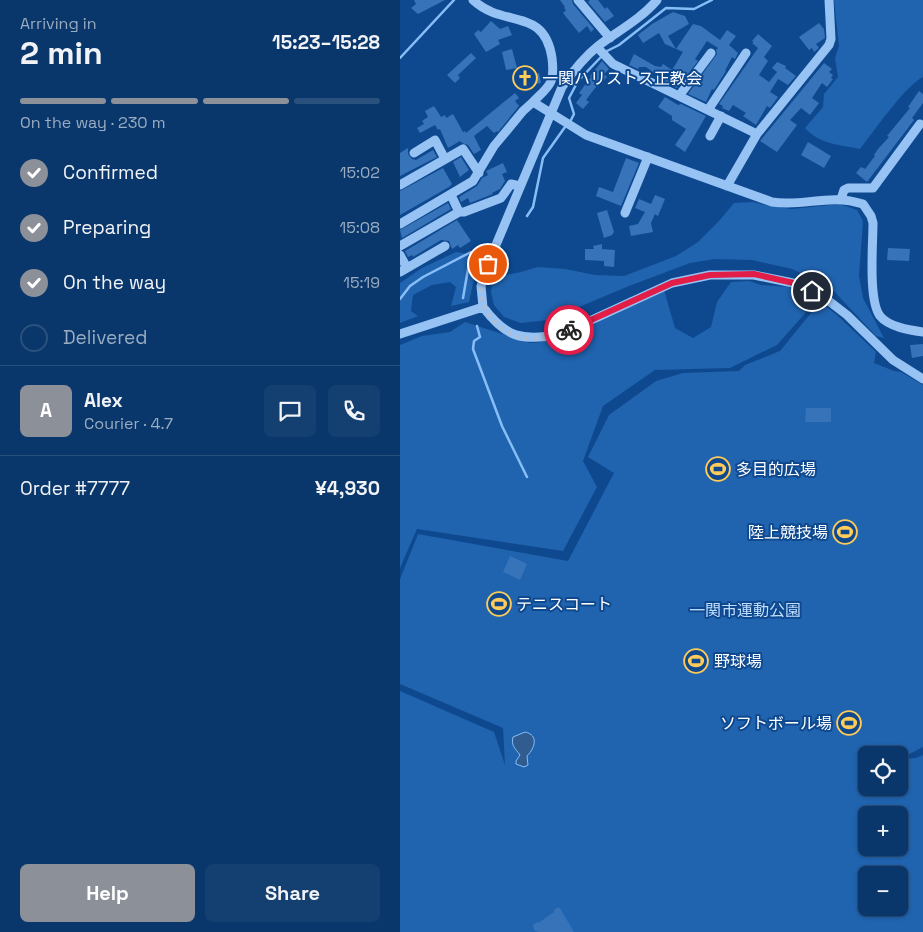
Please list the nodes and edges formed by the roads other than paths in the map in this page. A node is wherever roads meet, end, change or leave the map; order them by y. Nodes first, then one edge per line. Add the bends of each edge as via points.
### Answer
1 (474, 0) edge
2 (578, 0) edge
3 (657, 0) edge
4 (829, 0) edge
5 (610, 38) junction
6 (597, 47) junction
7 (711, 53) dead end
8 (746, 53) dead end
9 (680, 96) junction
10 (533, 102) junction
11 (708, 110) junction
12 (551, 113) junction
13 (721, 116) junction
14 (920, 124) dead end
15 (757, 134) junction
16 (710, 136) dead end
17 (414, 153) dead end
18 (648, 157) junction
19 (446, 159) junction
20 (478, 173) junction
21 (400, 185) edge
22 (520, 186) junction
23 (727, 186) junction
24 (451, 195) junction
25 (841, 199) junction
26 (459, 212) junction
27 (625, 213) dead end
28 (400, 224) edge
29 (400, 246) edge
30 (445, 246) dead end
31 (400, 255) edge
32 (404, 270) edge
33 (483, 307) junction
34 (923, 332) edge
35 (400, 334) edge
36 (923, 378) edge

1 - 10 street via 495,15 540,28 546,37 554,73 552,82
2 - 5 street
3 - 5 street
4 - 15 street via 829,45
5 - 6 street
6 - 9 street via 613,64
6 - 12 street via 578,64 562,87
7 - 9 street
8 - 11 street
9 - 11 street
10 - 12 street
10 - 20 street via 494,146
11 - 13 street
12 - 18 street via 586,135
12 - 22 street
13 - 15 street
13 - 16 street
14 - 25 street via 873,188 848,188
15 - 23 street
17 - 19 street via 435,140
18 - 23 street
18 - 27 street
19 - 20 street via 464,149
19 - 21 street
20 - 24 street
22 - 26 street via 511,184 501,198
22 - 33 street via 481,286
23 - 25 street via 785,204
24 - 26 street
24 - 28 street
25 - 34 street via 864,204 872,216 872,289 880,316 887,322
26 - 29 street
30 - 32 street
31 - 32 street
33 - 35 street
33 - 36 street via 505,331 523,338 545,337 559,335 672,283 710,275 754,274 798,284 825,298 893,360

